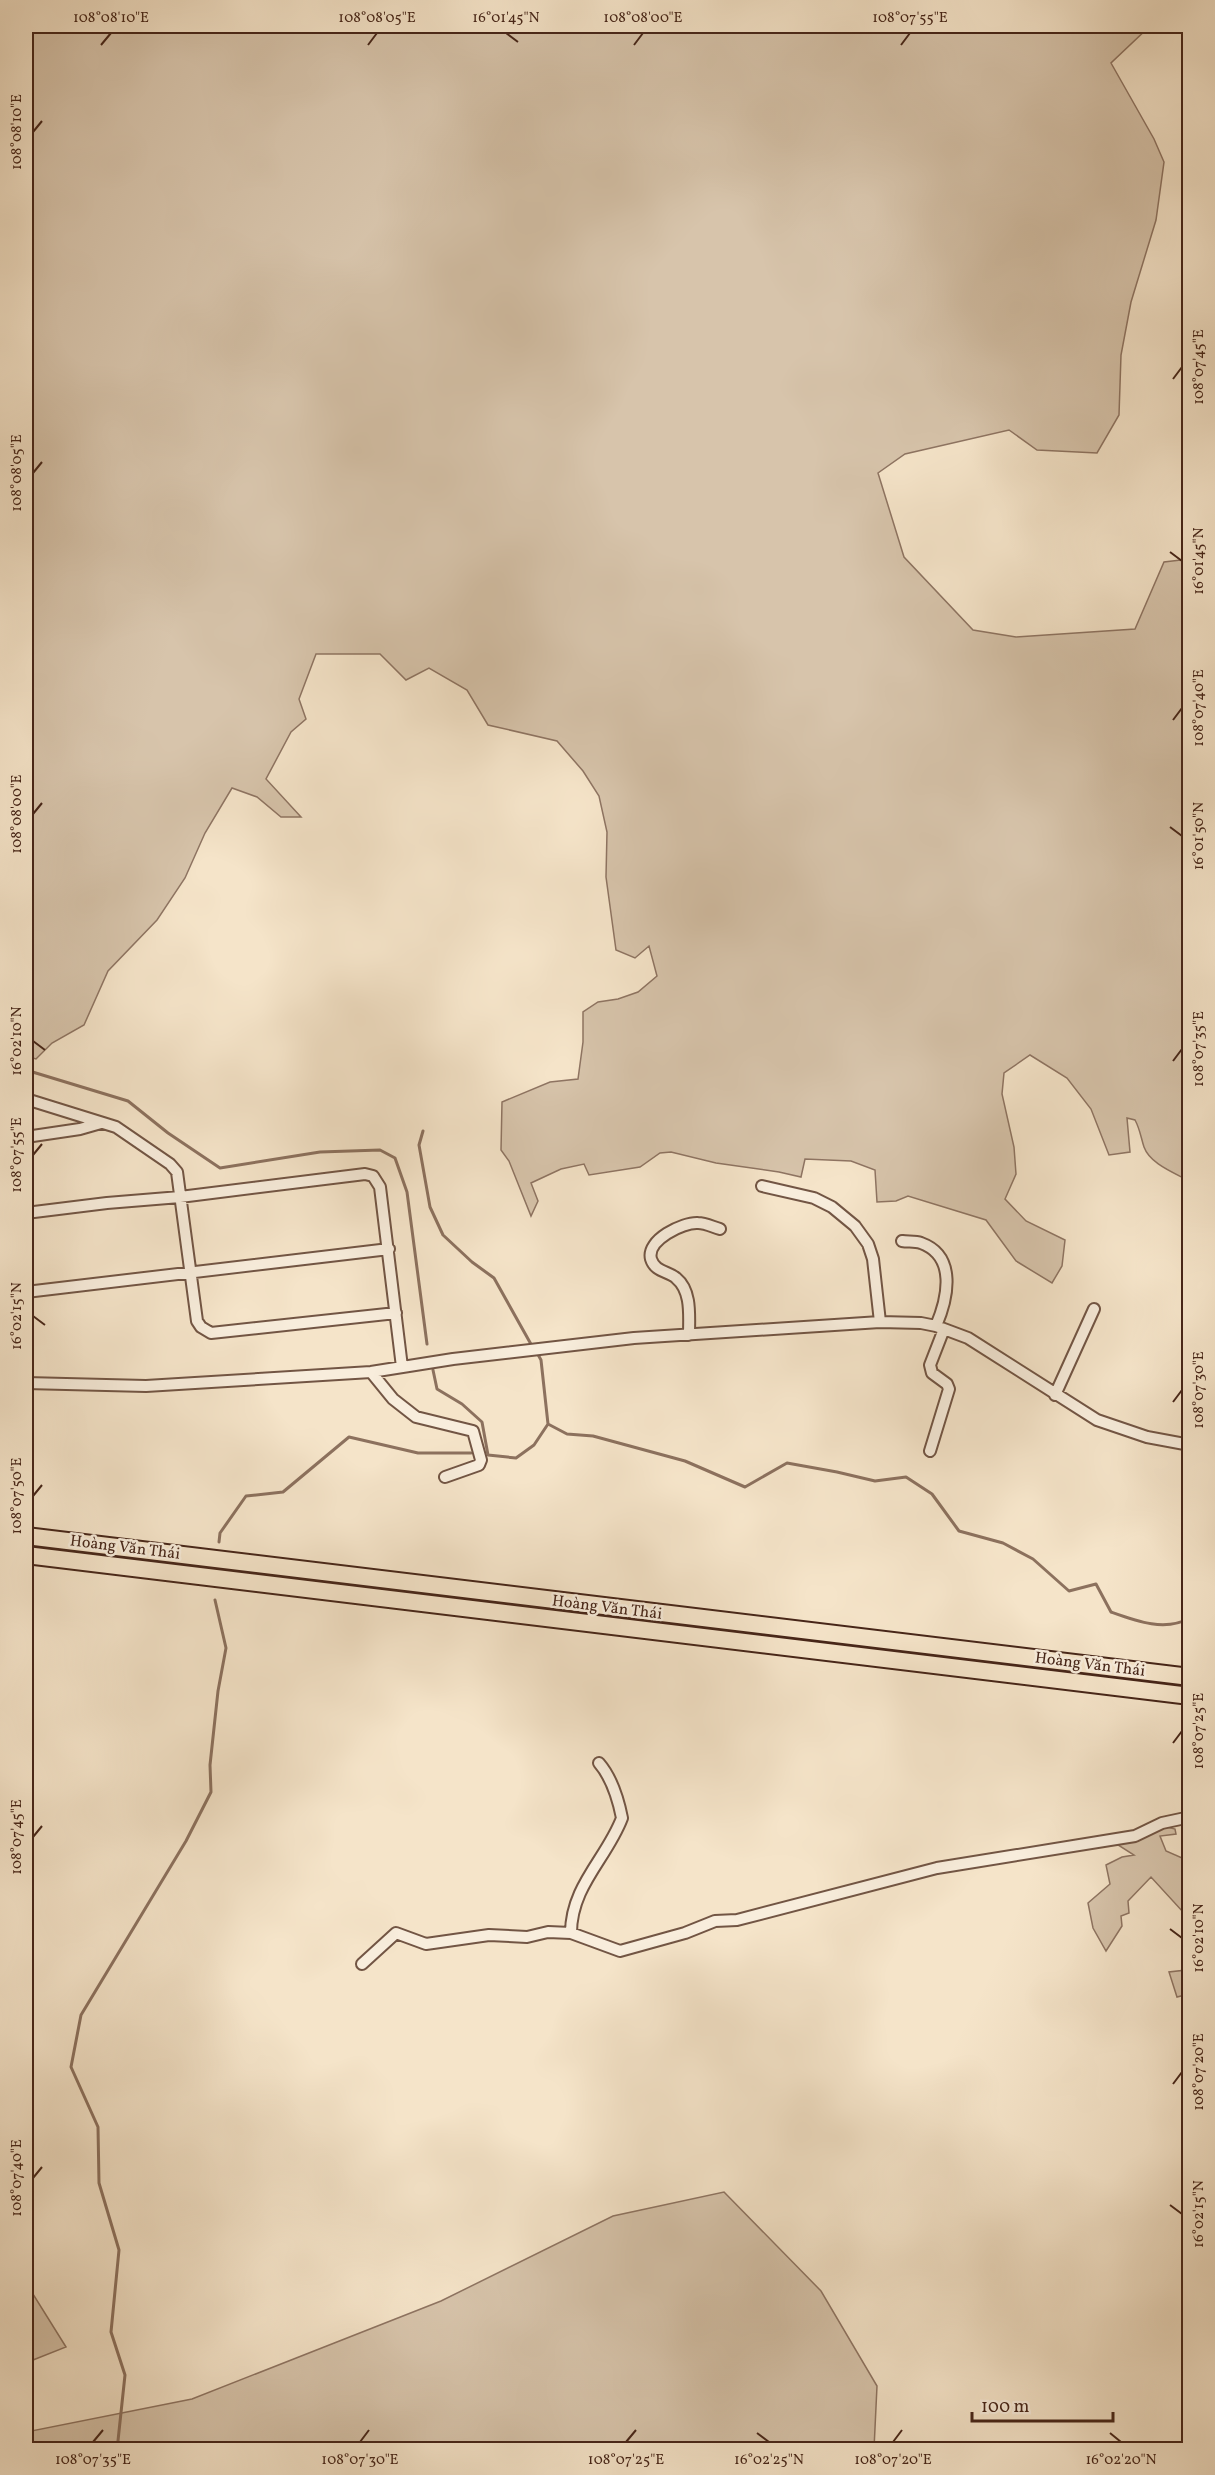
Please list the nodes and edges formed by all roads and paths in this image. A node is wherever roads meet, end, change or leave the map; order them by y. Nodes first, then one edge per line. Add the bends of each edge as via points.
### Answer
1 (26, 1099) edge
2 (101, 1123) junction
3 (26, 1137) edge
4 (762, 1186) dead end
5 (180, 1197) junction
6 (26, 1213) edge
7 (720, 1229) dead end
8 (902, 1241) dead end
9 (389, 1249) junction
10 (190, 1273) junction
11 (26, 1292) edge
12 (1094, 1309) dead end
13 (396, 1313) junction
14 (880, 1322) junction
15 (940, 1327) junction
16 (689, 1335) junction
17 (402, 1367) junction
18 (371, 1372) junction
19 (26, 1383) edge
20 (1055, 1395) junction
21 (1190, 1445) edge
22 (930, 1451) dead end
23 (445, 1478) dead end
24 (26, 1536) edge
25 (26, 1555) edge
26 (1190, 1677) edge
27 (1190, 1696) edge
28 (599, 1763) dead end
29 (1190, 1817) edge
30 (571, 1933) junction
31 (362, 1964) dead end

1 - 2 street
2 - 3 street
2 - 5 street via 116,1127 170,1164 177,1172
4 - 14 street via 814,1198 855,1226 873,1259
5 - 6 street
5 - 9 street via 365,1174 380,1186
5 - 10 street
7 - 16 street via 696,1222 657,1240 651,1249 651,1260 659,1270 676,1278 687,1294
8 - 15 street via 920,1242 934,1249 945,1262
9 - 10 street
9 - 13 street
10 - 11 street
10 - 13 street via 197,1321 211,1333
12 - 20 street
13 - 17 street
14 - 15 street
14 - 16 street
15 - 20 street via 968,1338
15 - 22 street via 930,1365 949,1389
16 - 17 street
17 - 18 street
18 - 19 street via 146,1386
18 - 23 street via 393,1399 416,1417 472,1431 476,1436 479,1465
20 - 21 street via 1097,1420 1147,1437
24 - 26 main road, Hoàng Văn Thái
25 - 27 main road, Hoàng Văn Thái
28 - 30 street via 615,1792 622,1818 582,1888 571,1916
29 - 30 street via 1162,1823 1135,1836 937,1868 737,1920 715,1921 620,1951
30 - 31 street via 489,1935 426,1944 396,1933

